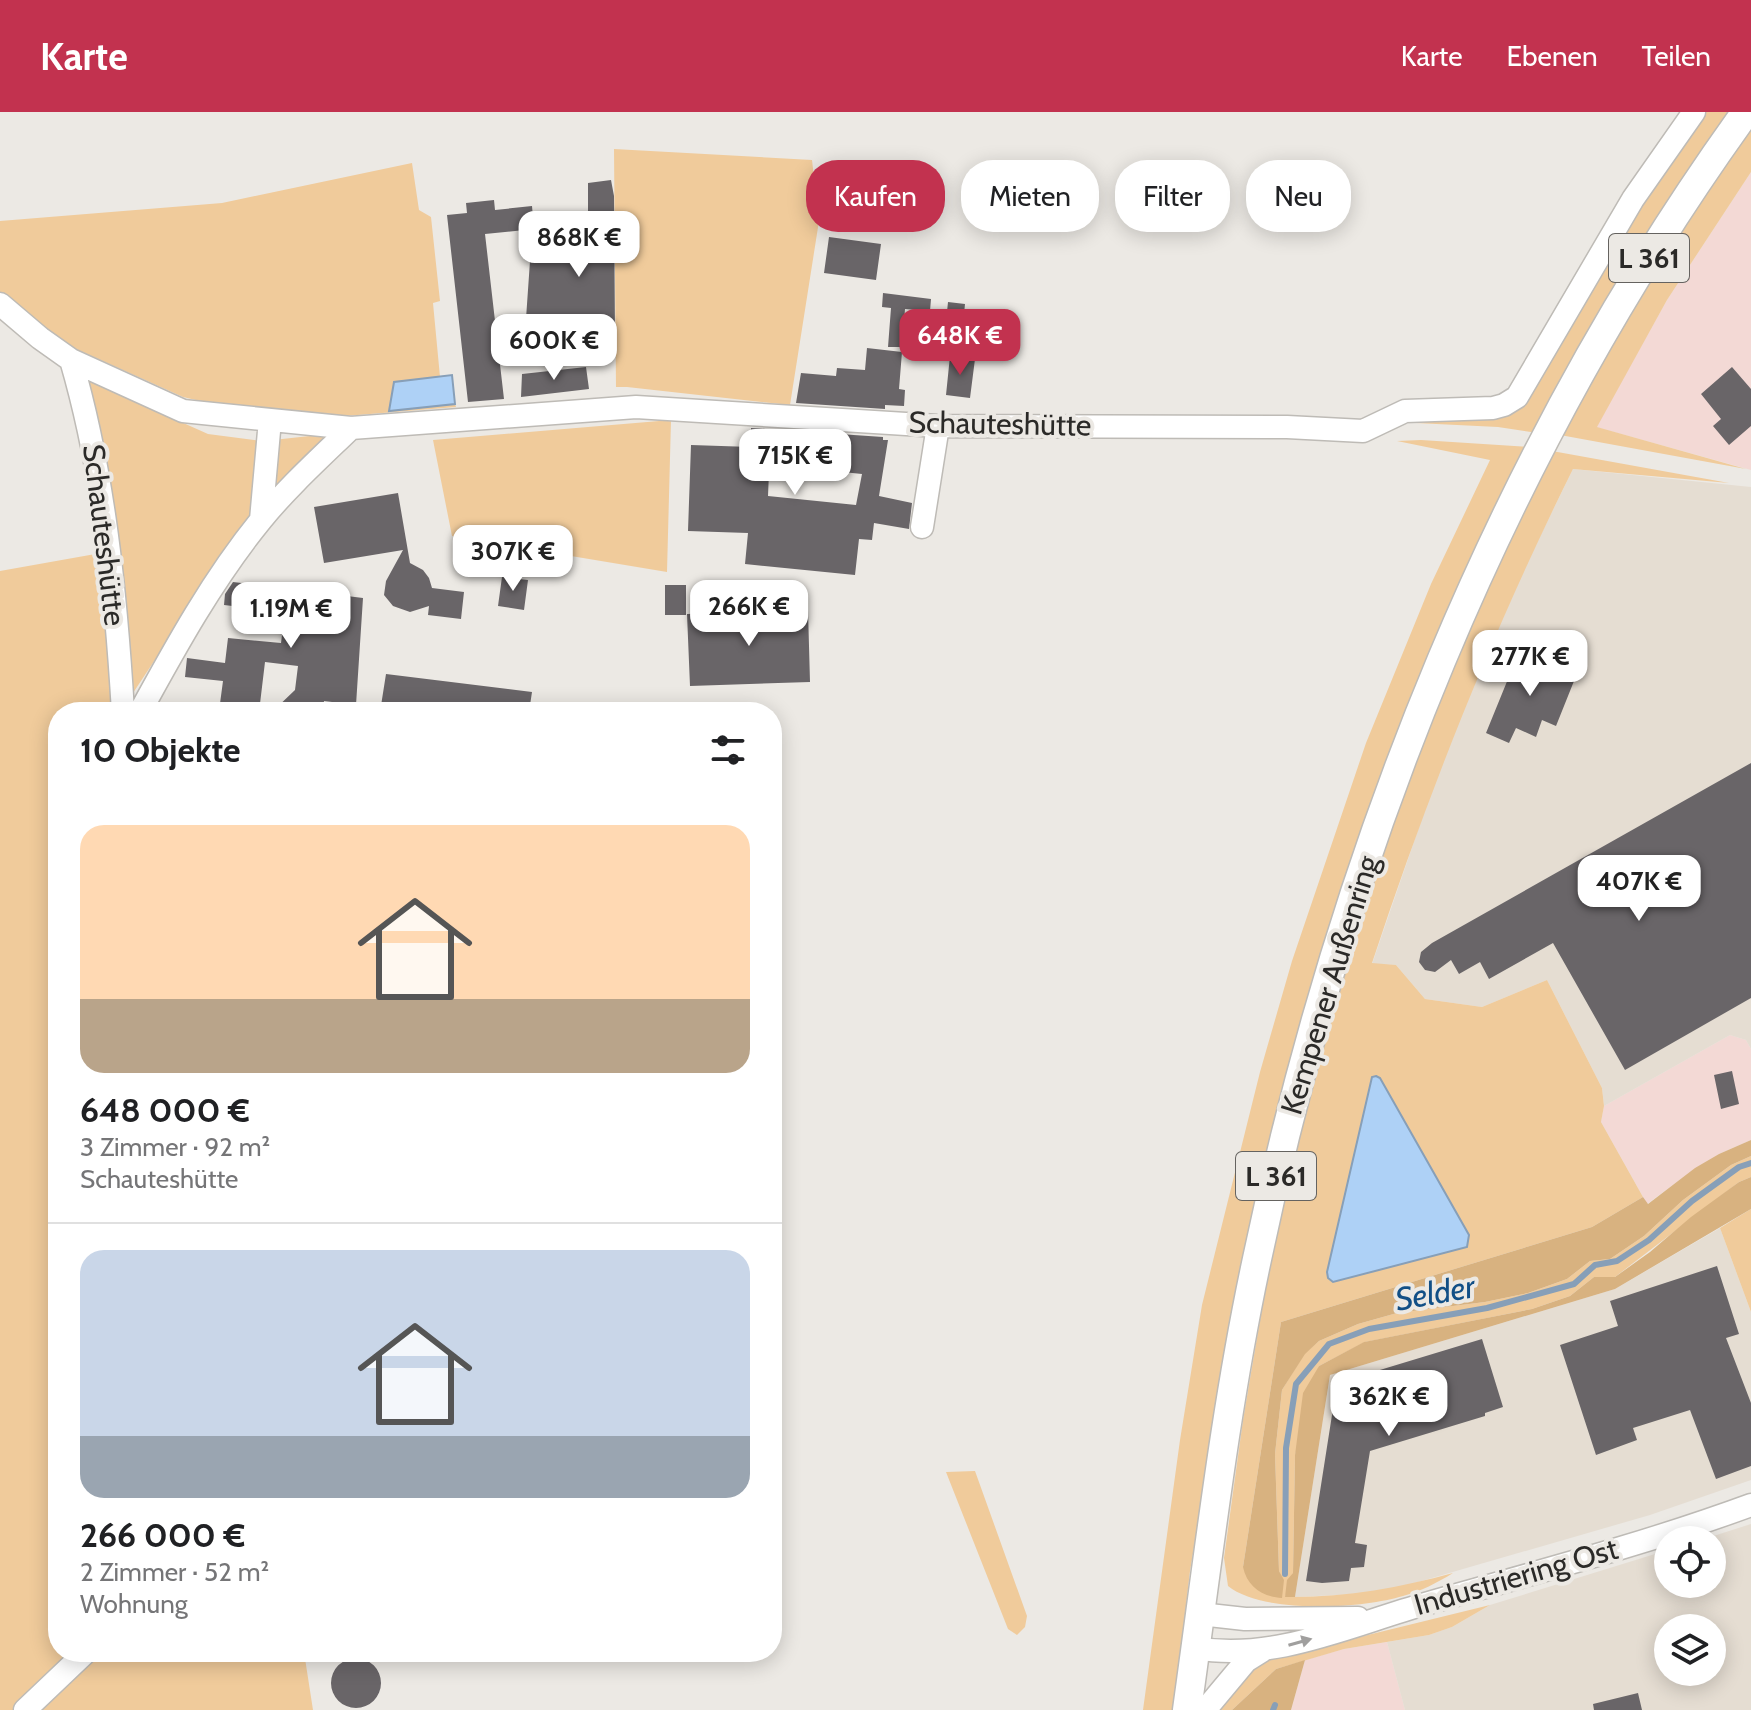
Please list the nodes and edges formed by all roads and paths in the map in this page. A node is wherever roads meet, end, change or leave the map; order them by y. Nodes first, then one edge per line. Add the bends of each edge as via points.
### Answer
1 (1694, 112) edge
2 (1746, 112) edge
3 (0, 304) edge
4 (71, 360) junction
5 (270, 420) junction
6 (938, 426) junction
7 (351, 428) junction
8 (261, 520) junction
9 (922, 527) dead end
10 (123, 702) edge
11 (146, 702) edge
12 (1751, 1505) edge
13 (1200, 1614) junction
14 (1372, 1619) junction
15 (1195, 1648) junction
16 (1263, 1650) junction
17 (75, 1662) edge
18 (25, 1710) edge
19 (1187, 1710) edge
20 (1205, 1710) edge

1 - 6 street, Schauteshütte via 1633,199 1517,397 1504,405 1405,411 1363,431
2 - 13 main road, Kempener Außenring / L 361 via 1700,176 1560,410 1468,598 1406,746 1317,1014 1291,1110 1252,1286
3 - 4 street, Schauteshütte
4 - 5 street, Schauteshütte via 183,411
4 - 10 street, Schauteshütte via 89,420
5 - 7 street, Schauteshütte
5 - 8 street
6 - 7 street, Schauteshütte via 636,407
6 - 9 street
7 - 8 street
8 - 11 street via 219,576
12 - 14 street, Industriering Ost
13 - 14 street, Industriering Ost
13 - 15 main road, Kempener Außenring / L 361
16 -> 14 street, Industriering Ost
15 - 16 street, Industriering Ost via 1223,1653
15 - 19 main road, Kempener Außenring / L 361
16 - 20 street via 1246,1661
17 - 18 street

